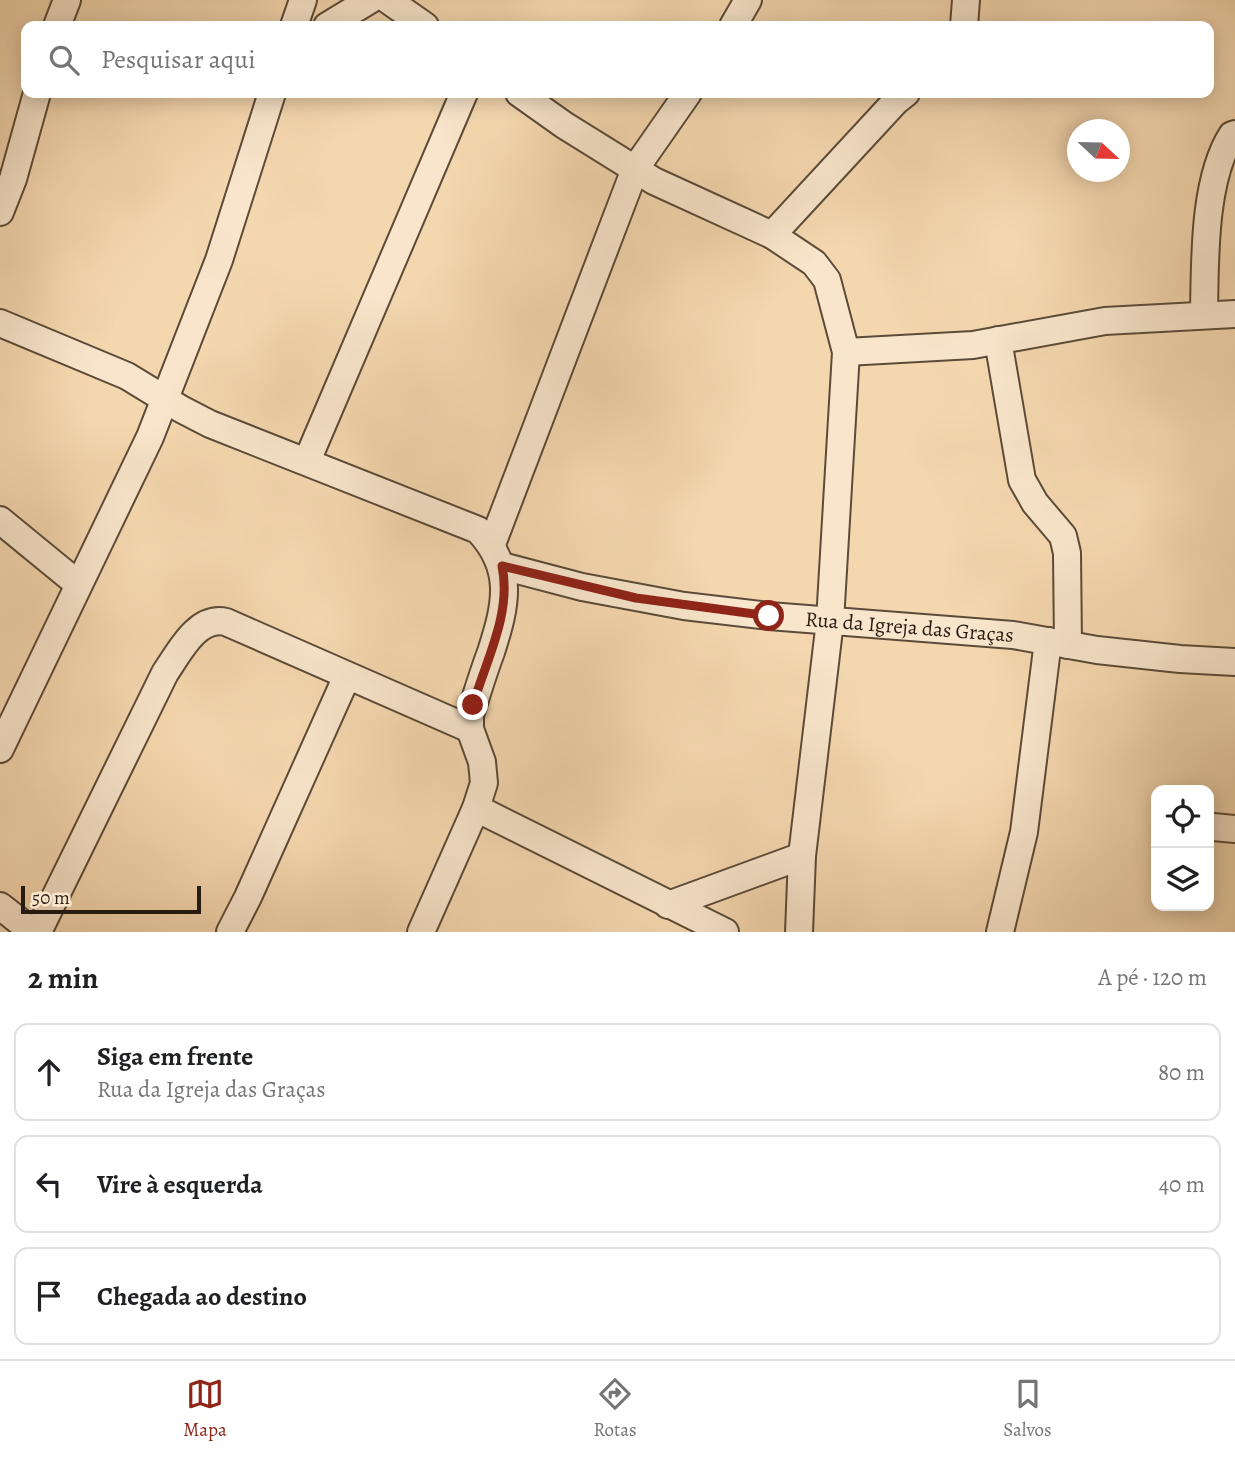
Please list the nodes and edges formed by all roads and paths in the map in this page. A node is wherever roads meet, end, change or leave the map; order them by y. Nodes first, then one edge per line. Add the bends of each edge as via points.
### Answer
1 (68, 0) edge
2 (303, 0) edge
3 (370, 0) edge
4 (388, 0) edge
5 (748, 0) edge
6 (966, 0) edge
7 (59, 21) edge
8 (296, 21) edge
9 (335, 21) edge
10 (418, 21) edge
11 (736, 21) edge
12 (964, 21) edge
13 (36, 98) edge
14 (270, 98) edge
15 (462, 98) edge
16 (526, 98) edge
17 (685, 98) edge
18 (899, 98) edge
19 (1235, 134) edge
20 (635, 169) junction
21 (0, 212) edge
22 (772, 235) junction
23 (1235, 314) edge
24 (1204, 316) junction
25 (0, 323) edge
26 (998, 340) junction
27 (846, 352) junction
28 (165, 398) junction
29 (307, 461) junction
30 (0, 520) edge
31 (497, 555) junction
32 (78, 584) junction
33 (830, 621) junction
34 (1058, 643) junction
35 (1235, 662) edge
36 (347, 676) junction
37 (8, 705) edge
38 (470, 729) junction
39 (0, 749) edge
40 (476, 807) junction
41 (802, 856) junction
42 (668, 905) junction
43 (0, 906) edge
44 (35, 932) edge
45 (230, 932) edge
46 (421, 932) edge
47 (725, 932) edge
48 (799, 932) edge
49 (1000, 932) edge

1 - 7 street
2 - 8 street
3 - 9 street
4 - 10 street
5 - 11 street
6 - 12 street
13 - 21 street
14 - 28 street via 219,260
15 - 29 street
16 - 20 street
17 - 20 street
18 - 22 street
19 - 24 street via 1223,149 1212,187
20 - 22 street
20 - 31 street
22 - 27 street via 814,263 827,280
23 - 24 street
24 - 26 street via 1105,321
25 - 28 street via 127,376
26 - 27 street
26 - 34 street via 1023,480 1035,503 1063,536 1067,553
27 - 33 street
28 - 29 street via 210,424
28 - 32 street
29 - 31 street via 478,530
30 - 32 street
31 - 33 street, Rua da Igreja das Graças via 636,598
31 - 38 street via 504,589 501,621 470,715
32 - 37 street
33 - 34 street, Rua da Igreja das Graças via 1013,635
33 - 41 street
34 - 35 street, Rua da Igreja das Graças
34 - 49 street via 1024,832
36 - 38 street
36 - 44 street via 226,622 217,620 201,627 165,673
36 - 45 street
37 - 39 street
38 - 40 street via 484,783
40 - 42 street
40 - 46 street
41 - 42 street
41 - 48 street
42 - 47 street
43 - 44 street

